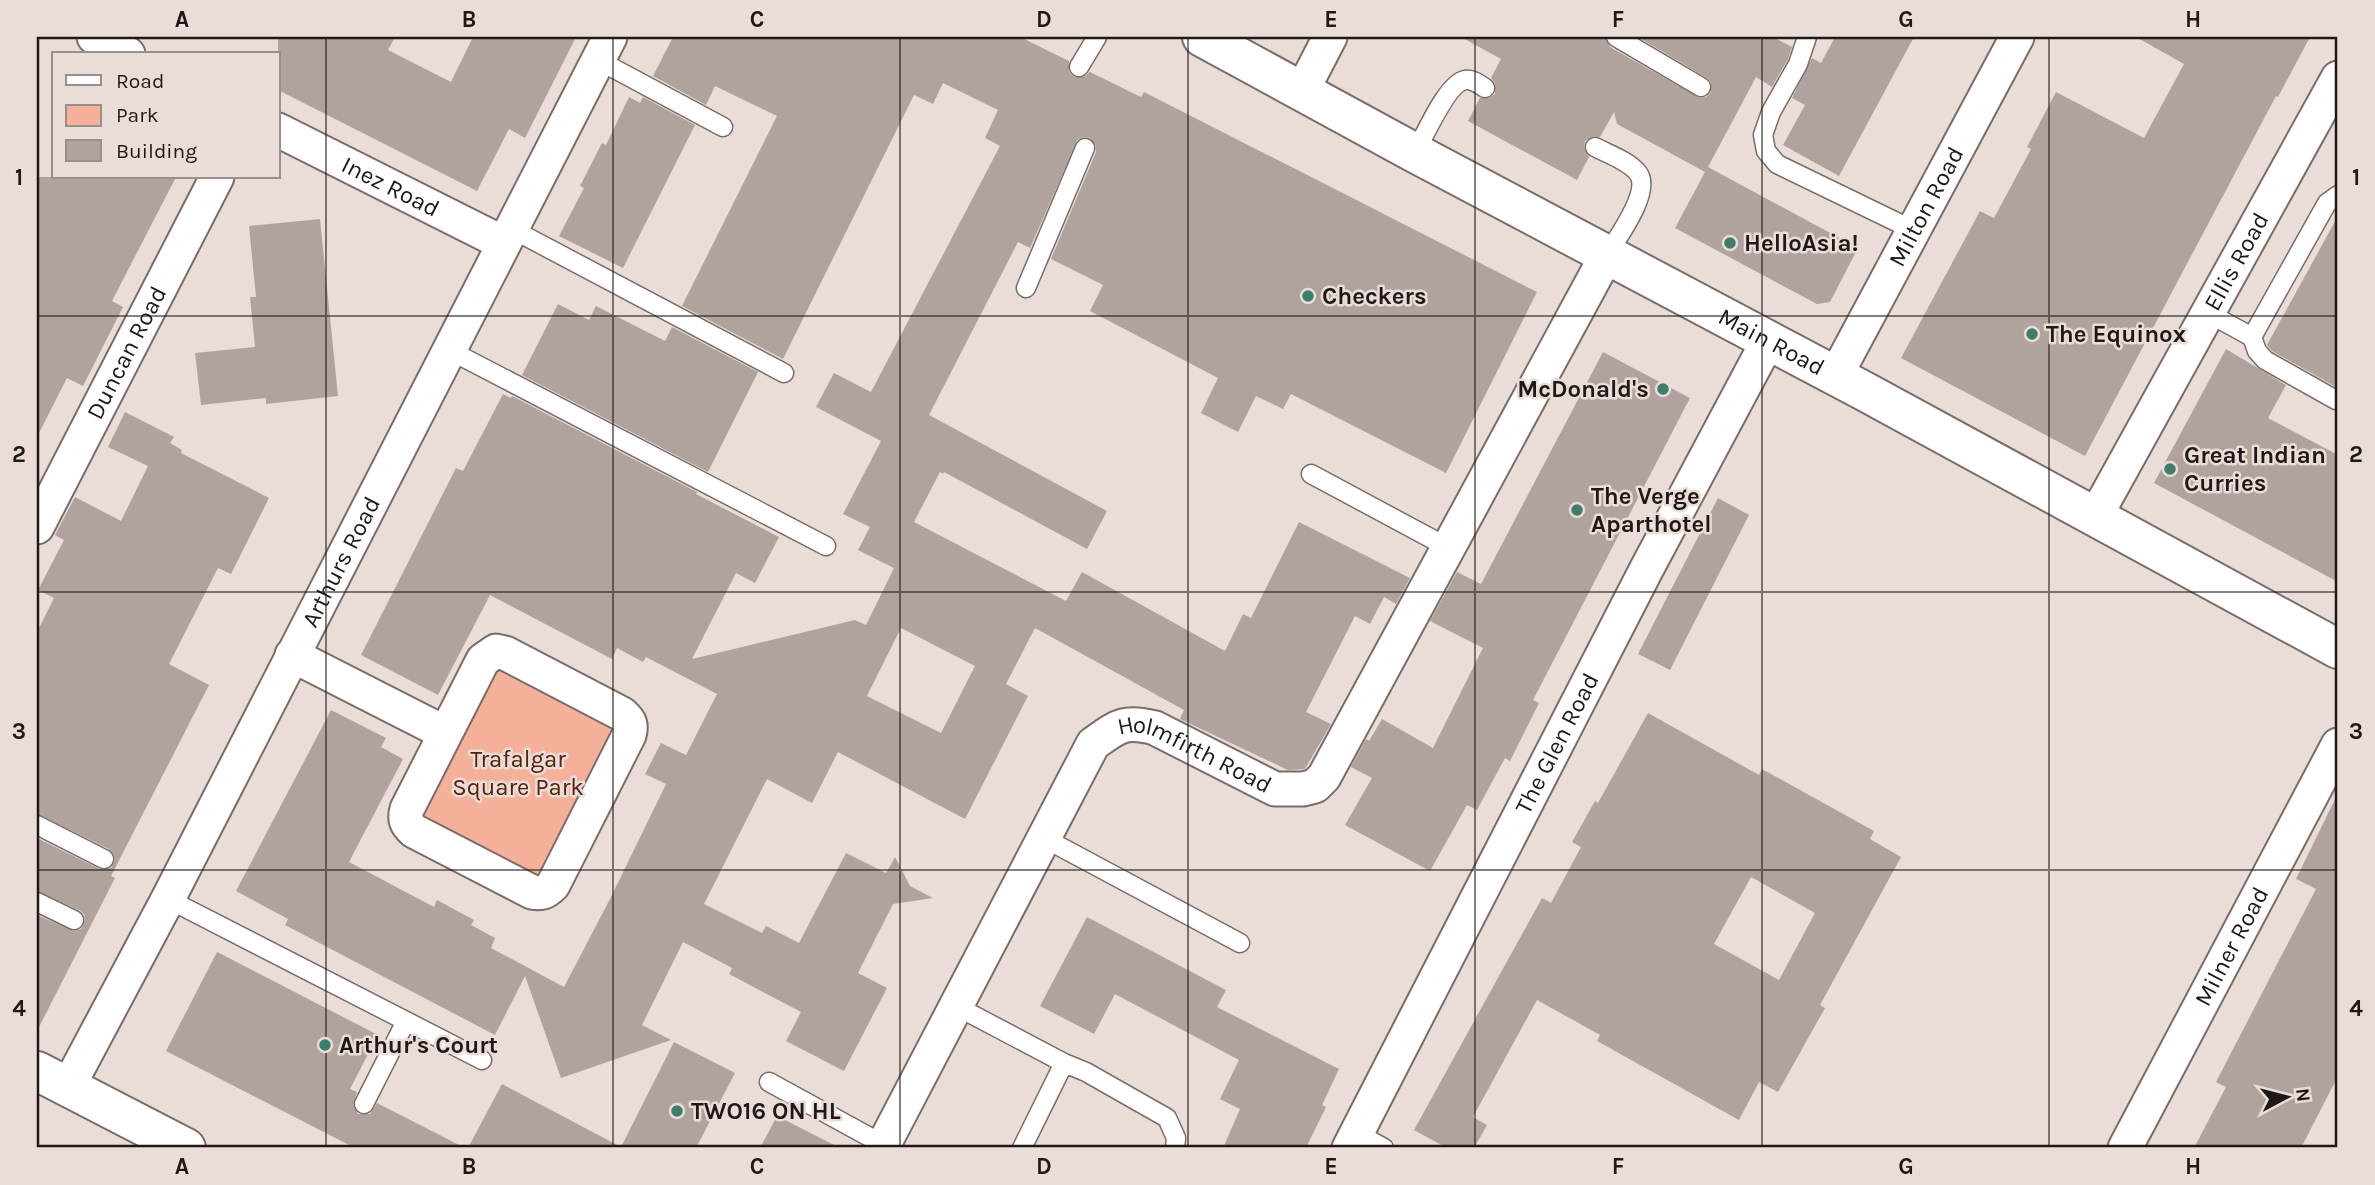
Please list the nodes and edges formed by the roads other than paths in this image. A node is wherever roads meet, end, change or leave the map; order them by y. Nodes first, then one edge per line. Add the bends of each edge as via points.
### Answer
1 (94, 37) edge
2 (1097, 37) edge
3 (1202, 37) edge
4 (1330, 37) edge
5 (1616, 37) edge
6 (1807, 37) edge
7 (2017, 37) edge
8 (604, 49) edge
9 (124, 52) edge
10 (1079, 66) dead end
11 (2338, 78) edge
12 (1701, 87) dead end
13 (1485, 88) dead end
14 (1302, 91) junction
15 (723, 127) dead end
16 (280, 131) edge
17 (1595, 147) dead end
18 (1085, 148) dead end
19 (1415, 153) junction
20 (216, 178) edge
21 (2338, 195) edge
22 (1913, 230) junction
23 (506, 236) junction
24 (1608, 253) junction
25 (1026, 288) dead end
26 (2208, 313) junction
27 (2252, 337) junction
28 (1769, 339) junction
29 (449, 350) junction
30 (784, 373) dead end
31 (1836, 375) junction
32 (2336, 400) dead end
33 (1311, 474) dead end
34 (2095, 517) junction
35 (37, 527) edge
36 (826, 547) dead end
37 (1447, 547) junction
38 (2338, 649) edge
39 (292, 655) junction
40 (445, 733) junction
41 (2338, 745) edge
42 (37, 825) edge
43 (1044, 838) junction
44 (104, 859) dead end
45 (168, 899) junction
46 (37, 902) edge
47 (74, 920) dead end
48 (1240, 943) dead end
49 (956, 1006) junction
50 (406, 1021) junction
51 (482, 1060) dead end
52 (1064, 1063) junction
53 (53, 1079) edge
54 (769, 1082) dead end
55 (364, 1104) dead end
56 (1363, 1143) edge
57 (883, 1147) edge
58 (186, 1148) edge
59 (1022, 1148) edge
60 (1175, 1148) edge
61 (2125, 1148) edge

1 - 9 street
2 - 10 lane
3 - 14 main road, Main Road
4 - 14 street
5 - 12 lane
6 - 22 lane via 1798,64 1771,112 1763,135 1766,151 1777,164
7 - 22 street, Milton Road
8 - 15 lane
8 - 23 street, Arthurs Road
11 - 26 street, Ellis Road
13 - 19 lane via 1472,80 1456,83
14 - 19 main road, Main Road
16 - 23 street, Inez Road
17 - 24 lane via 1628,165 1639,174 1641,184 1638,203
18 - 25 lane
19 - 24 main road, Main Road
20 - 35 street, Duncan Road
21 - 27 lane via 2327,204
22 - 31 street, Milton Road
23 - 29 street, Arthurs Road
23 - 30 lane
24 - 28 main road, Main Road
24 - 37 street, Holmfirth Road
26 - 27 lane
26 - 34 street, Ellis Road
27 - 32 lane via 2264,360
28 - 31 main road, Main Road
28 - 56 street, The Glen Road via 1646,570
29 - 36 lane
29 - 39 street, Arthurs Road
31 - 34 main road, Main Road
33 - 37 lane
34 - 38 main road, Main Road
37 - 43 street, Holmfirth Road via 1315,786 1275,789 1155,728 1135,723 1115,729 1093,744
39 - 40 street
39 - 45 street, Arthurs Road
40 - 40 street via 407,809 407,825 532,891 547,891 629,736 629,719 496,651 482,660
41 - 61 street, Milner Road
42 - 44 lane
43 - 48 lane
43 - 49 street, Holmfirth Road
45 - 50 lane
45 - 53 street, Arthurs Road
46 - 47 lane
49 - 52 lane
49 - 57 street, Holmfirth Road
50 - 51 lane
50 - 55 lane
52 - 59 lane
52 - 60 lane via 1167,1118 1176,1138
53 - 58 main road
54 - 57 lane

